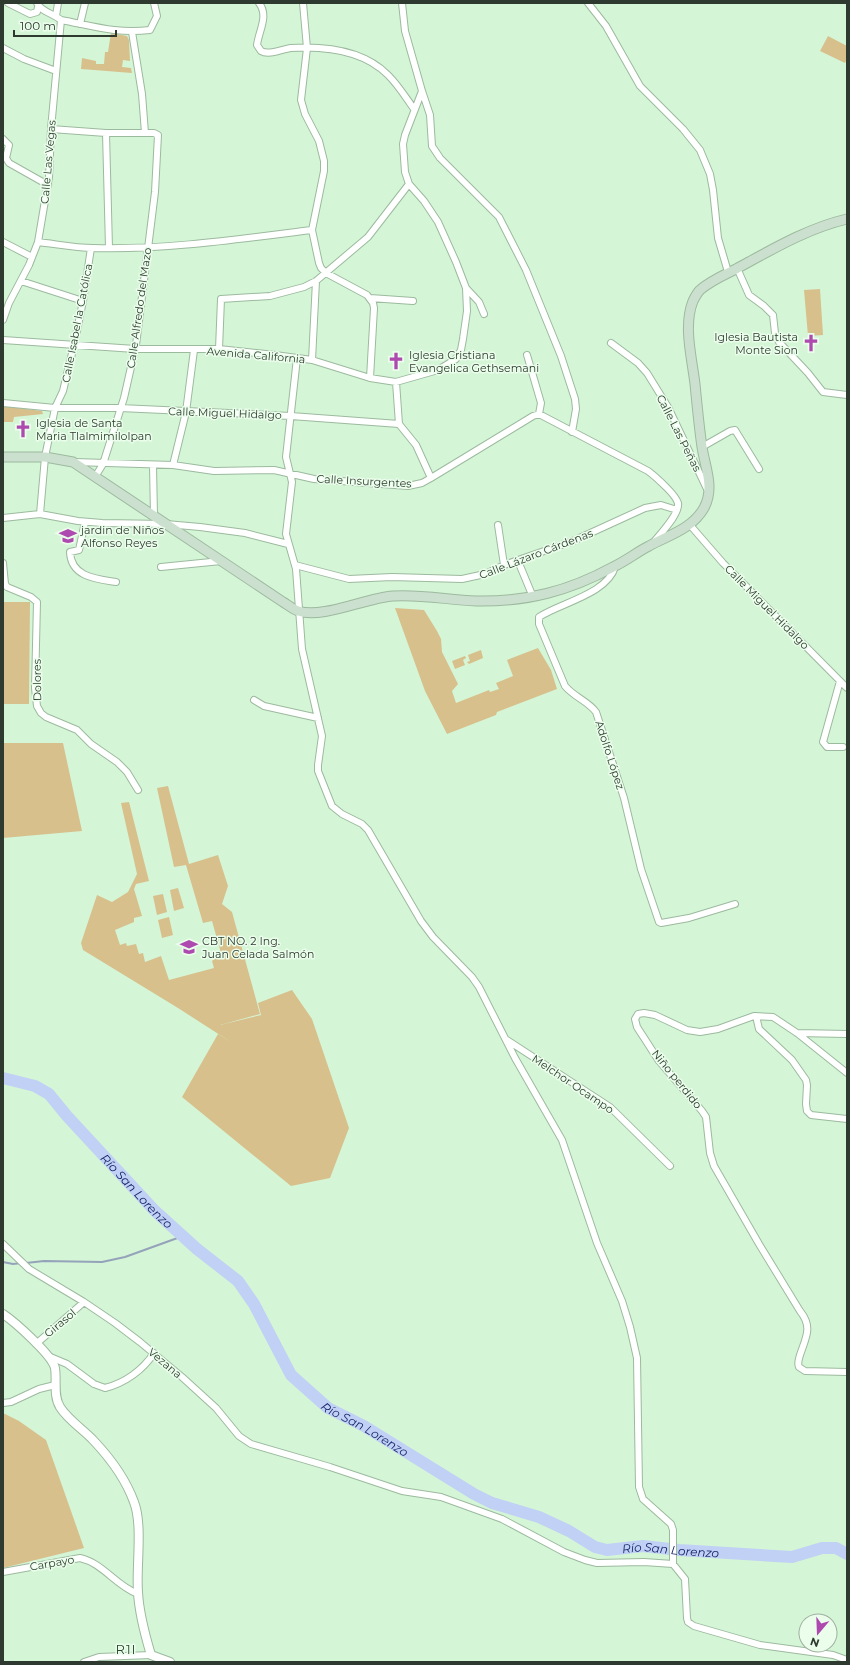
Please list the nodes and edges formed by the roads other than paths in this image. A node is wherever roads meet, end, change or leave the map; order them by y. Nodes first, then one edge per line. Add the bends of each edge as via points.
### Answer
1 (8, 3) edge
2 (58, 3) edge
3 (85, 3) edge
4 (154, 3) edge
5 (259, 3) edge
6 (302, 3) edge
7 (402, 3) edge
8 (588, 3) edge
9 (38, 5) edge
10 (58, 18) junction
11 (80, 24) junction
12 (132, 32) junction
13 (3, 48) edge
14 (307, 48) junction
15 (56, 71) junction
16 (422, 91) junction
17 (414, 110) junction
18 (51, 129) junction
19 (106, 133) junction
20 (145, 133) junction
21 (3, 139) edge
22 (409, 184) junction
23 (48, 185) junction
24 (847, 219) edge
25 (312, 230) junction
26 (3, 242) edge
27 (38, 242) junction
28 (148, 246) junction
29 (91, 248) junction
30 (109, 248) junction
31 (32, 257) junction
32 (732, 270) junction
33 (326, 273) junction
34 (316, 281) junction
35 (21, 282) junction
36 (466, 288) junction
37 (370, 298) junction
38 (83, 301) junction
39 (413, 301) dead end
40 (484, 314) dead end
41 (3, 320) edge
42 (3, 340) edge
43 (611, 343) dead end
44 (74, 345) junction
45 (135, 349) junction
46 (219, 349) junction
47 (194, 350) junction
48 (528, 355) dead end
49 (297, 358) junction
50 (312, 360) junction
51 (370, 378) junction
52 (396, 382) junction
53 (847, 395) edge
54 (3, 403) edge
55 (55, 408) junction
56 (120, 408) junction
57 (186, 412) junction
58 (539, 414) junction
59 (291, 416) junction
60 (399, 424) junction
61 (572, 432) junction
62 (702, 447) junction
63 (3, 457) edge
64 (45, 457) junction
65 (73, 462) junction
66 (103, 464) junction
67 (153, 465) junction
68 (173, 465) junction
69 (759, 468) dead end
70 (289, 473) junction
71 (95, 477) junction
72 (431, 478) junction
73 (709, 493) junction
74 (677, 510) junction
75 (40, 514) junction
76 (154, 516) junction
77 (3, 518) edge
78 (85, 522) junction
79 (166, 524) junction
80 (498, 525) dead end
81 (690, 525) junction
82 (288, 544) junction
83 (652, 544) junction
84 (221, 561) junction
85 (518, 561) junction
86 (3, 563) edge
87 (295, 565) junction
88 (504, 565) junction
89 (161, 567) dead end
90 (615, 567) junction
91 (116, 582) dead end
92 (533, 597) junction
93 (299, 611) junction
94 (840, 681) junction
95 (847, 688) edge
96 (254, 700) dead end
97 (318, 718) junction
98 (843, 747) dead end
99 (138, 790) dead end
100 (735, 904) dead end
101 (756, 1016) junction
102 (797, 1033) junction
103 (847, 1034) edge
104 (506, 1039) junction
105 (847, 1073) edge
106 (847, 1119) edge
107 (670, 1166) dead end
108 (3, 1244) edge
109 (84, 1302) junction
110 (3, 1314) edge
111 (36, 1344) junction
112 (154, 1353) junction
113 (48, 1356) junction
114 (847, 1372) edge
115 (56, 1384) junction
116 (3, 1403) edge
117 (673, 1564) junction
118 (3, 1572) edge
119 (138, 1594) junction
120 (150, 1655) junction
121 (847, 1660) edge
122 (84, 1662) edge
123 (170, 1662) edge

1 - 9 street via 30,14 37,12
2 - 10 street, Calle Las Vegas
3 - 11 street
4 - 12 street via 156,16 150,30
5 - 14 street via 264,16 257,45 261,51 266,53 289,48
6 - 14 street
7 - 16 street via 405,32
8 - 32 street via 606,26 640,86 700,150 710,174 718,238
9 - 10 street
10 - 11 street
10 - 15 street, Calle Las Vegas
11 - 12 street
12 - 20 street via 142,94
13 - 15 street
14 - 17 street via 332,49 363,58 389,76
14 - 25 street via 301,100 319,141 324,161
15 - 18 street, Calle Las Vegas
16 - 17 street, Avenida California
16 - 61 street via 430,115 432,146 499,217 526,270 561,356 576,404
17 - 22 street, Avenida California via 403,144 405,172
18 - 19 street
18 - 23 street, Calle Las Vegas
19 - 20 street
19 - 30 street
20 - 28 street, Calle Alfredo del Mazo via 157,134 156,173
21 - 23 street via 9,146 6,158 9,163
22 - 33 street via 368,237
22 - 36 street, Avenida California via 438,222
23 - 27 street, Calle Las Vegas
24 - 32 main road via 823,226
25 - 28 street via 208,243
25 - 33 street via 319,263
26 - 31 street
27 - 29 street
27 - 31 street, Calle Las Vegas
28 - 30 street
28 - 45 street, Calle Alfredo del Mazo
29 - 30 street
29 - 38 street, Calle Isabel la Católica
31 - 35 street, Calle Las Vegas
32 - 53 street via 749,295 773,315 777,338 823,392
32 - 62 main road via 702,288 690,309 689,332
33 - 34 street
33 - 37 street
34 - 46 street via 270,296 222,299
34 - 50 street
35 - 38 street
35 - 41 street, Calle Las Vegas
36 - 40 street via 479,302
36 - 52 street, Avenida California via 467,311 464,339 459,355 438,370
37 - 39 street
37 - 51 street via 374,308
38 - 44 street, Calle Isabel la Católica
42 - 44 street, Avenida California
43 - 73 street, Calle Las Peñas via 647,373 670,411
44 - 45 street, Avenida California
44 - 55 street, Calle Isabel la Católica via 63,391
45 - 47 street, Avenida California
45 - 56 street, Calle Alfredo del Mazo
46 - 47 street, Avenida California
46 - 49 street, Avenida California
47 - 57 street
48 - 58 street via 541,403
49 - 50 street, Avenida California
49 - 59 street
50 - 51 street, Avenida California
51 - 52 street, Avenida California
52 - 60 street
54 - 55 street, Calle Miguel Hidalgo
55 - 56 street, Calle Miguel Hidalgo
55 - 64 street, Calle Isabel la Católica
56 - 57 street, Calle Miguel Hidalgo
56 - 66 street, Calle Alfredo del Mazo
57 - 59 street, Calle Miguel Hidalgo
57 - 68 street
58 - 61 street
58 - 72 street, Calle Insurgentes
59 - 60 street, Calle Miguel Hidalgo
59 - 70 street via 286,457
60 - 72 street via 416,445
61 - 74 street via 655,476 677,501
62 - 69 street via 736,430
62 - 73 main road
63 - 64 main road, Calle Insurgentes
64 - 65 main road, Calle Insurgentes
64 - 75 street, Calle Isabel la Católica
65 - 66 street, Calle Insurgentes
65 - 71 main road
66 - 67 street, Calle Insurgentes
66 - 71 street, Calle Alfredo del Mazo
67 - 68 street, Calle Insurgentes
67 - 76 street
68 - 70 street, Calle Insurgentes via 214,471 274,470
70 - 72 street, Calle Insurgentes via 314,478 397,485 415,485
70 - 82 street via 292,482 286,526
71 - 76 main road
73 - 81 main road via 703,510
74 - 83 street
74 - 85 street, Calle Lázaro Cárdenas via 661,505 645,508 579,538
75 - 77 street
75 - 78 street
76 - 79 main road
78 - 79 street
78 - 91 street via 81,547 70,552 72,566 89,576
79 - 82 street via 239,532
79 - 84 main road
80 - 88 street
81 - 83 main road
81 - 94 street, Calle Miguel Hidalgo via 723,563
82 - 87 street
83 - 90 main road
84 - 89 street
84 - 93 main road
85 - 88 street, Calle Lázaro Cárdenas
85 - 92 street
86 - 99 street, Dolores via 7,587 37,602 35,688 37,706 41,713 46,718 77,730 117,762
87 - 88 street, Calle Lázaro Cárdenas via 349,579 392,577 454,580 485,574
87 - 93 street
90 - 92 main road via 568,588
90 - 100 street, Adolfo López via 611,575 598,587 539,617 538,624 565,686 596,712 624,798 641,869 659,922 689,918
92 - 93 main road via 475,601 394,596 320,612
93 - 97 street via 302,649
94 - 95 street, Calle Miguel Hidalgo
94 - 98 street via 823,742 827,747
96 - 97 street via 264,706
97 - 104 street via 322,736 318,771 332,806 368,830 421,921 479,987
101 - 102 street, Niño perdido via 773,1017
101 - 106 street via 759,1029 792,1060 806,1080 807,1111 811,1115
101 - 114 street, Niño perdido via 718,1029 700,1032 687,1030 644,1012 636,1016 635,1022 660,1061 702,1110 706,1117 714,1166 759,1244 807,1319 807,1333 799,1367 805,1371
102 - 103 street
102 - 105 street
104 - 107 street, Melchor Ocampo via 610,1108
104 - 117 street via 562,1140 597,1243 622,1301 637,1358 639,1487 643,1499 671,1524
108 - 109 street, Vezana via 29,1269
109 - 111 street, Girasol
109 - 112 street, Vezana
110 - 111 street
111 - 113 street
112 - 113 street via 144,1367 133,1375 105,1388 94,1384 61,1361
112 - 117 street, Vezana via 216,1408 245,1441 402,1491 441,1497 495,1516 564,1552 585,1560 597,1563
113 - 115 street via 54,1367
115 - 116 street
115 - 119 street via 59,1406 95,1442 116,1468 135,1503 138,1519
117 - 121 street via 685,1579 687,1618 694,1626 760,1645
118 - 119 street, Carpayo via 80,1558 90,1561 124,1588
119 - 120 street
120 - 122 street via 99,1657
120 - 123 street

